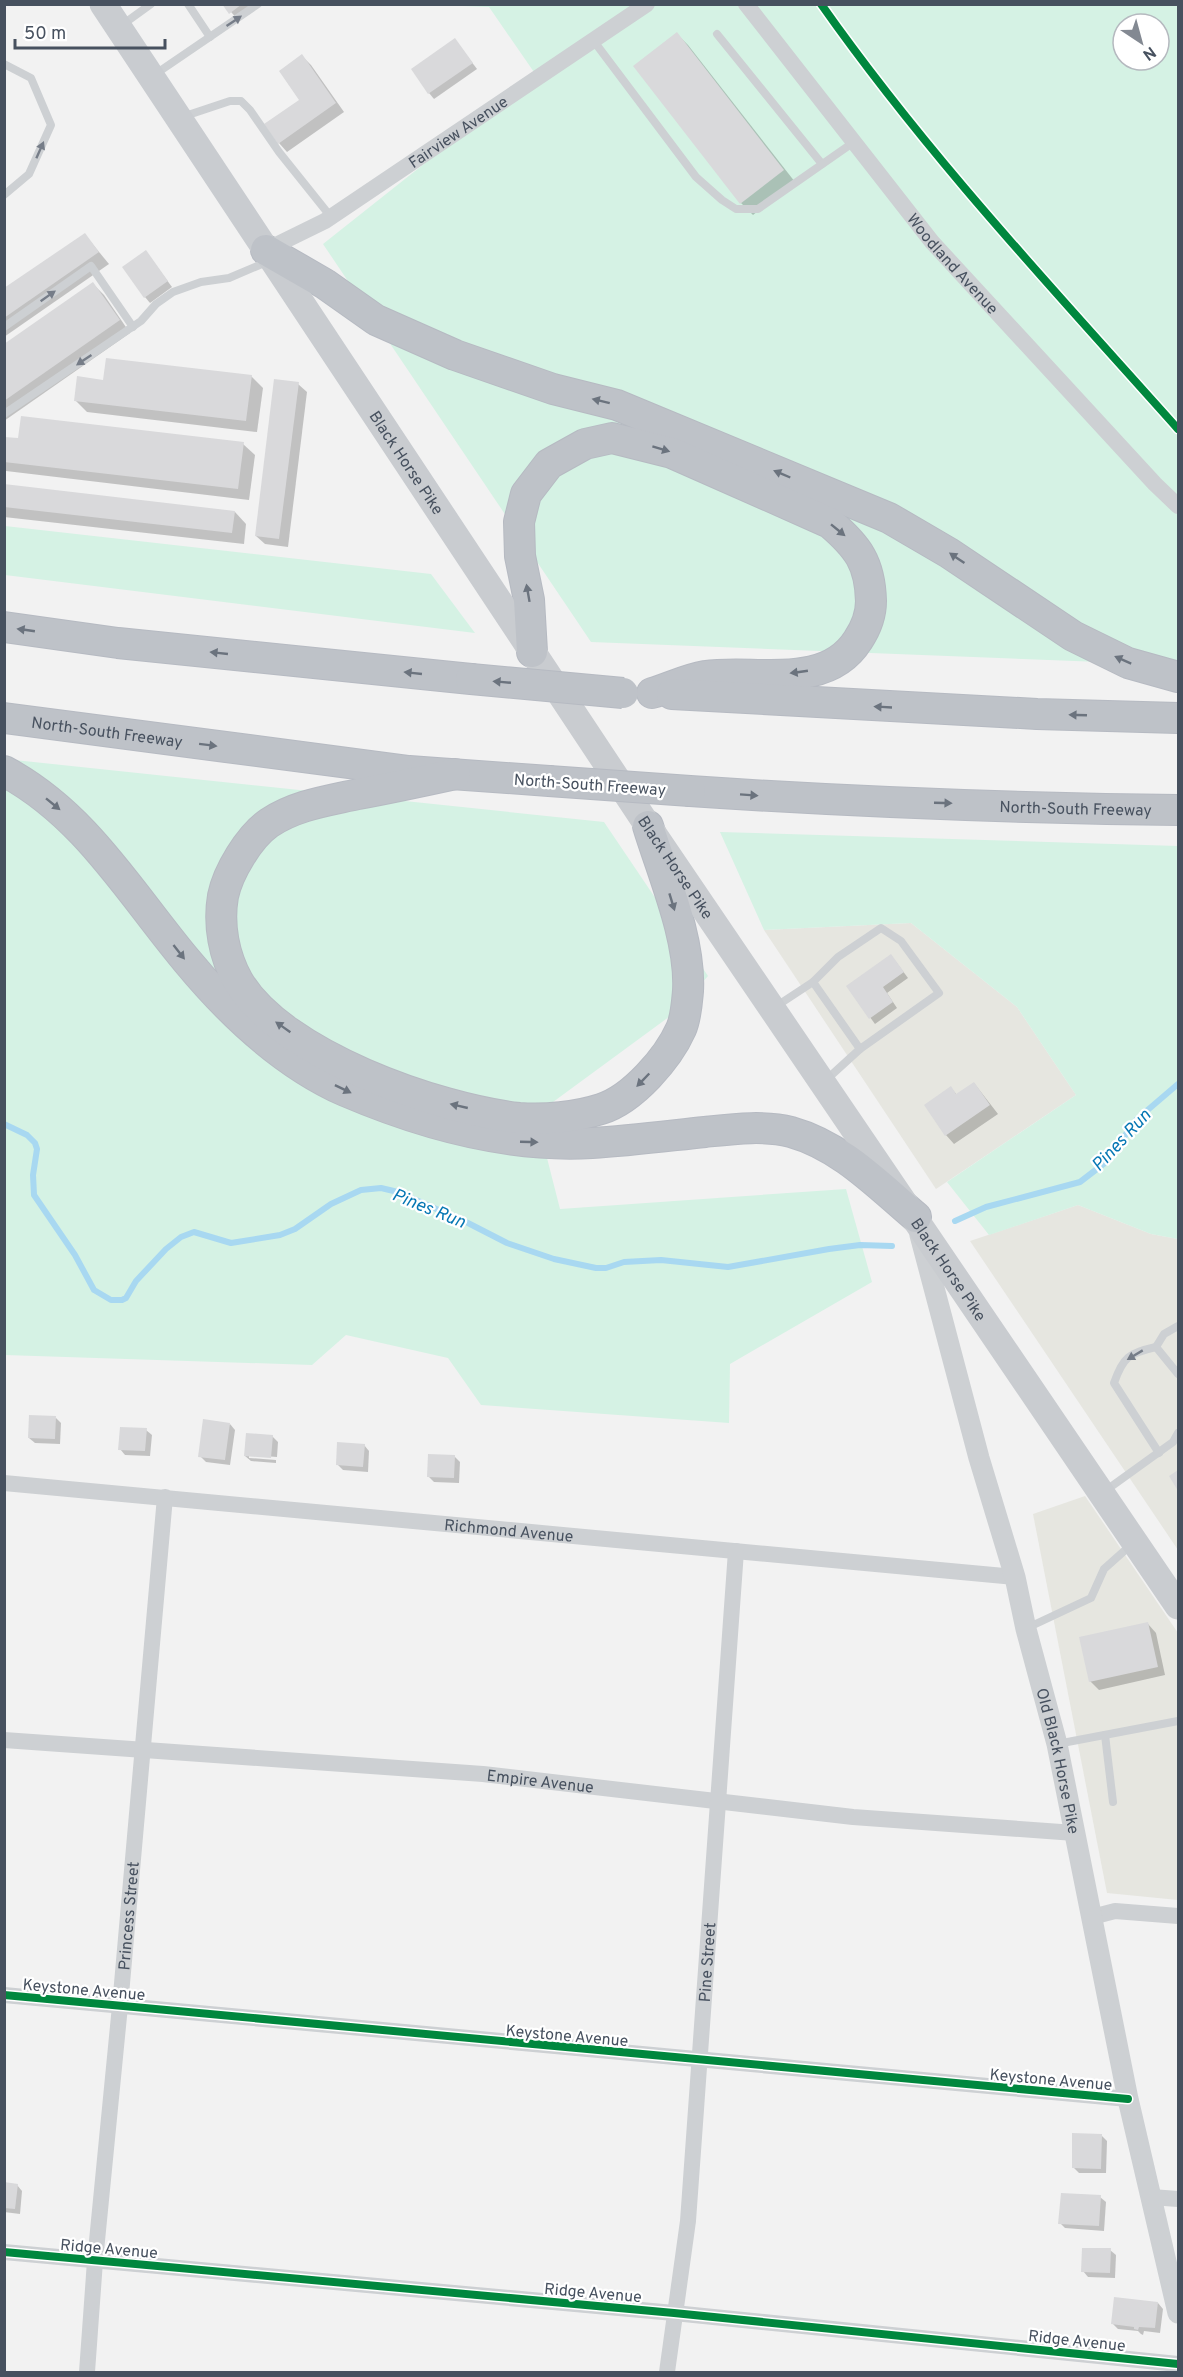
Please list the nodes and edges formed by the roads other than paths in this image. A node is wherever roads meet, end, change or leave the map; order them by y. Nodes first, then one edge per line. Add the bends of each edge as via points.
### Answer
1 (103, 4) edge
2 (151, 4) edge
3 (188, 4) edge
4 (258, 4) edge
5 (646, 4) edge
6 (746, 4) edge
7 (118, 28) junction
8 (717, 34) dead end
9 (210, 37) junction
10 (593, 40) junction
11 (4, 64) edge
12 (151, 77) junction
13 (178, 118) junction
14 (854, 142) junction
15 (822, 164) junction
16 (4, 195) edge
17 (331, 217) junction
18 (269, 255) junction
19 (4, 327) edge
20 (133, 327) junction
21 (4, 414) edge
22 (1179, 506) edge
23 (4, 627) edge
24 (532, 652) junction
25 (1179, 677) edge
26 (652, 693) junction
27 (1179, 717) edge
28 (4, 718) edge
29 (4, 771) edge
30 (455, 774) junction
31 (1179, 810) edge
32 (648, 826) junction
33 (813, 982) junction
34 (773, 1008) junction
35 (860, 1049) junction
36 (824, 1082) junction
37 (916, 1217) junction
38 (1179, 1326) edge
39 (1156, 1347) junction
40 (1179, 1374) edge
41 (1179, 1433) edge
42 (1159, 1453) junction
43 (4, 1483) edge
44 (1102, 1493) junction
45 (165, 1497) junction
46 (1135, 1541) junction
47 (736, 1551) junction
48 (1015, 1577) junction
49 (1179, 1606) edge
50 (1026, 1629) junction
51 (1179, 1721) edge
52 (1105, 1735) junction
53 (4, 1740) edge
54 (1057, 1744) junction
55 (141, 1751) junction
56 (719, 1801) junction
57 (1113, 1802) dead end
58 (1076, 1833) junction
59 (1179, 1916) edge
60 (1092, 1917) junction
61 (4, 1995) edge
62 (120, 2006) junction
63 (700, 2061) junction
64 (1128, 2099) junction
65 (1151, 2197) junction
66 (1179, 2199) edge
67 (4, 2252) edge
68 (95, 2261) junction
69 (674, 2313) junction
70 (1179, 2313) edge
71 (1179, 2364) edge
72 (87, 2373) edge
73 (668, 2373) edge

1 - 7 main road, Black Horse Pike
2 - 7 lane
3 - 9 lane
9 -> 4 lane
5 - 10 street, Fairview Avenue
6 - 14 street, Woodland Avenue
7 - 12 main road, Black Horse Pike
8 - 15 lane
9 - 12 lane
10 - 15 lane via 696,177 736,209 758,209
10 - 17 street, Fairview Avenue
16 -> 11 lane via 29,174 51,125 31,78
12 - 13 main road, Black Horse Pike
13 - 17 lane via 241,101
13 - 18 main road, Black Horse Pike
14 - 15 lane
14 - 22 street, Woodland Avenue via 932,242
17 - 18 street, Fairview Avenue
18 - 20 lane via 230,278 201,282 173,292
18 - 24 main road, Black Horse Pike
25 -> 18 highway via 1128,663 1073,636 889,518 617,405 553,389 445,350 376,320 325,284
19 -> 20 lane via 91,266
20 -> 21 lane
26 -> 23 highway, bridge via 471,679 118,643
24 -> 26 highway via 529,600 520,556 519,522 526,494 549,464 585,444 612,438 672,453 830,523 851,541 867,567 871,613 850,652 833,665 778,675 704,676
24 - 32 main road, Black Horse Pike
27 -> 26 highway via 1025,713
28 -> 30 highway, North-South Freeway
29 -> 37 highway via 27,783 65,813 97,845 235,1016 288,1059 341,1089 401,1114 516,1141 590,1143 746,1128 789,1132 826,1145
30 -> 31 highway, North-South Freeway, bridge via 845,799
32 -> 30 highway via 685,945 688,989 683,1026 666,1057 637,1088 603,1109 567,1117 520,1118 456,1106 377,1081 315,1050 271,1018 238,981 222,933 221,910 226,884 237,860 268,824 300,806
32 - 34 main road, Black Horse Pike
33 - 34 lane
33 - 35 lane
33 - 35 lane via 838,957 881,928 901,941 939,993
34 - 36 main road, Black Horse Pike
35 - 36 lane
36 - 37 main road, Black Horse Pike
37 - 44 main road, Black Horse Pike
37 - 48 street, Old Black Horse Pike via 979,1458
38 - 39 lane via 1164,1334
39 - 40 lane
39 -> 42 lane via 1138,1351 1121,1364 1114,1383
41 - 42 lane
42 - 44 lane
43 - 45 street, Richmond Avenue
44 - 46 main road, Black Horse Pike
45 - 47 street, Richmond Avenue
45 - 55 street, Princess Street
46 - 49 main road, Black Horse Pike
46 - 50 lane via 1104,1569 1090,1598
47 - 48 street, Richmond Avenue
47 - 56 street, Pine Street
48 - 50 street, Old Black Horse Pike
50 - 54 street, Old Black Horse Pike
51 - 52 lane
52 - 54 lane
52 - 57 lane
53 - 55 street, Empire Avenue
54 - 58 street, Old Black Horse Pike
55 - 56 street, Empire Avenue via 483,1774
55 - 62 street, Princess Street
56 - 58 street, Empire Avenue via 853,1817
56 - 63 street, Pine Street
58 - 60 street, Old Black Horse Pike
59 - 60 street via 1115,1911
60 - 64 street, Old Black Horse Pike
61 - 62 street, Keystone Avenue
62 - 63 street, Keystone Avenue
62 - 68 street, Princess Street
63 - 64 street, Keystone Avenue
63 - 69 street, Pine Street via 687,2221
64 - 65 street, Old Black Horse Pike
65 - 66 street
65 - 70 street, Old Black Horse Pike
67 - 68 street, Ridge Avenue
68 - 69 street, Ridge Avenue
68 - 72 street, Princess Street
69 - 71 street, Ridge Avenue
69 - 73 street, Pine Street

